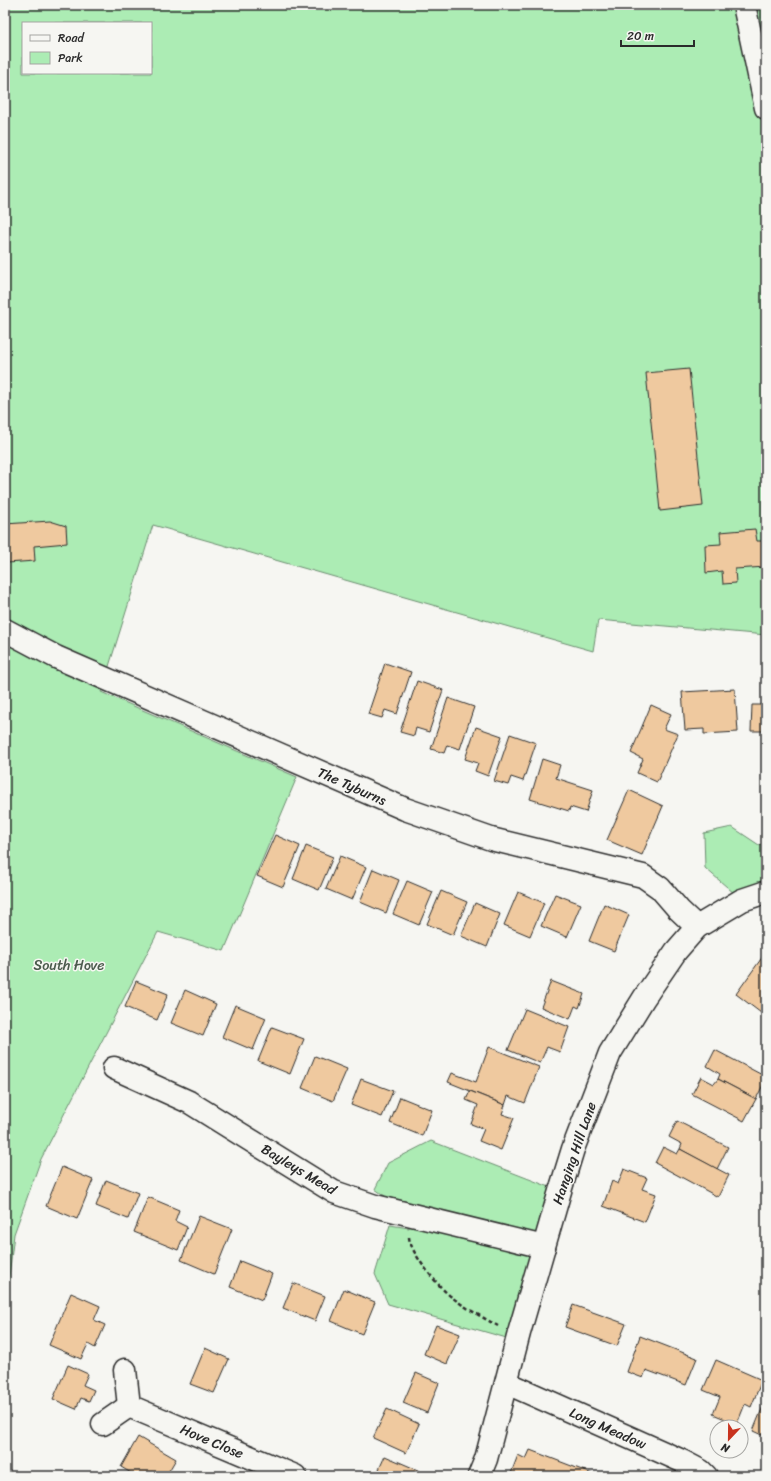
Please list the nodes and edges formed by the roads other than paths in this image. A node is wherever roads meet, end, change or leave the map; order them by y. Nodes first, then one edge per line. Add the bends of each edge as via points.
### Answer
1 (744, 5) edge
2 (766, 108) edge
3 (5, 630) edge
4 (766, 892) edge
5 (697, 927) junction
6 (114, 1068) dead end
7 (544, 1247) junction
8 (125, 1370) dead end
9 (507, 1383) junction
10 (129, 1406) junction
11 (103, 1424) dead end
12 (295, 1476) edge
13 (479, 1476) edge
14 (706, 1476) edge

1 - 2 street
3 - 5 street, The Tyburns via 56,657 405,808 491,839 643,876 660,888
4 - 5 street, Hanging Hill Lane via 742,900
5 - 7 street, Hanging Hill Lane via 676,951 610,1053 573,1149
6 - 7 street, Bayleys Mead via 189,1102 334,1192 375,1206
7 - 9 street, Hanging Hill Lane
8 - 10 street
9 - 13 street, Hanging Hill Lane
9 - 14 street, Long Meadow via 682,1460
10 - 11 street
10 - 12 street, Hove Close

